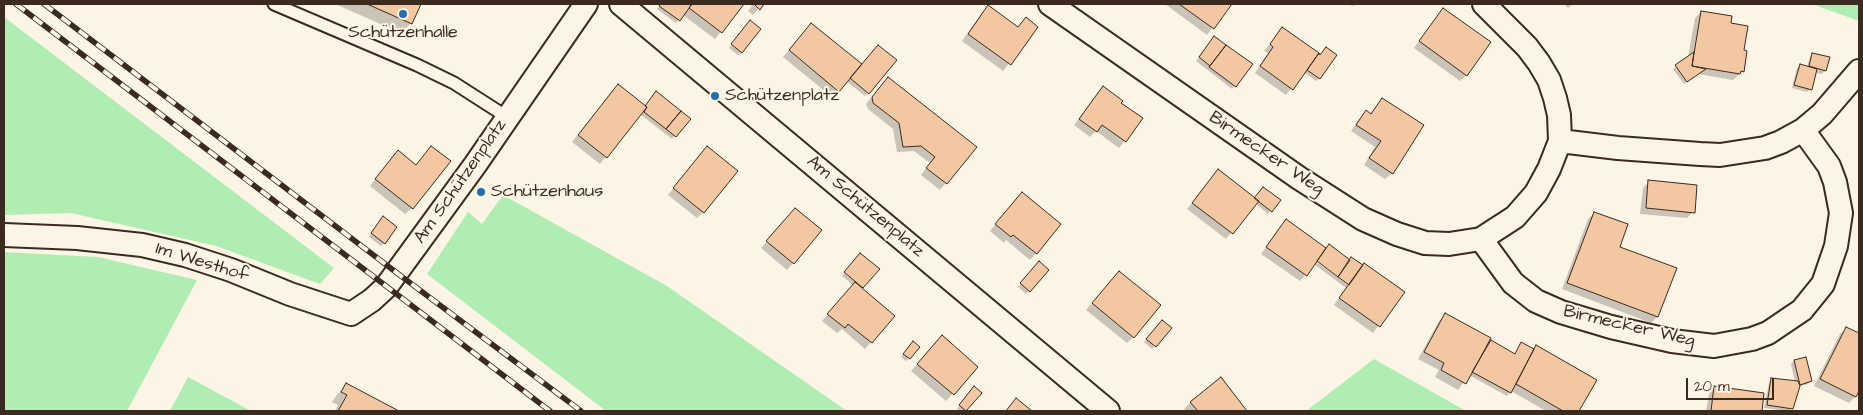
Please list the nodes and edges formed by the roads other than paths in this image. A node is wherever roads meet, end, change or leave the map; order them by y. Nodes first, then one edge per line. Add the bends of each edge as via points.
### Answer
1 (274, 4) edge
2 (586, 4) edge
3 (621, 4) edge
4 (1050, 4) edge
5 (1484, 4) edge
6 (1859, 71) edge
7 (507, 117) junction
8 (1804, 130) junction
9 (1560, 141) junction
10 (4, 235) edge
11 (1481, 239) junction
12 (386, 287) joint
13 (1108, 411) edge

1 - 7 lane via 417,65 454,83
2 - 7 street, Am Schützenplatz
3 - 13 street, Am Schützenplatz
4 - 11 street, Birmecker Weg via 1363,219 1426,242 1449,244
5 - 9 street via 1527,47 1549,80 1559,116
6 - 8 street via 1842,94
7 - 12 street, Am Schützenplatz
8 - 9 street via 1765,148 1720,155
8 - 11 street, Birmecker Weg via 1829,166 1835,182 1841,213 1836,246 1823,284 1808,304 1768,333 1752,339 1714,346 1672,341 1561,312 1536,302 1513,283
9 - 11 street via 1536,193 1515,217
10 - 12 street, Im Westhof via 142,245 222,267 351,314

